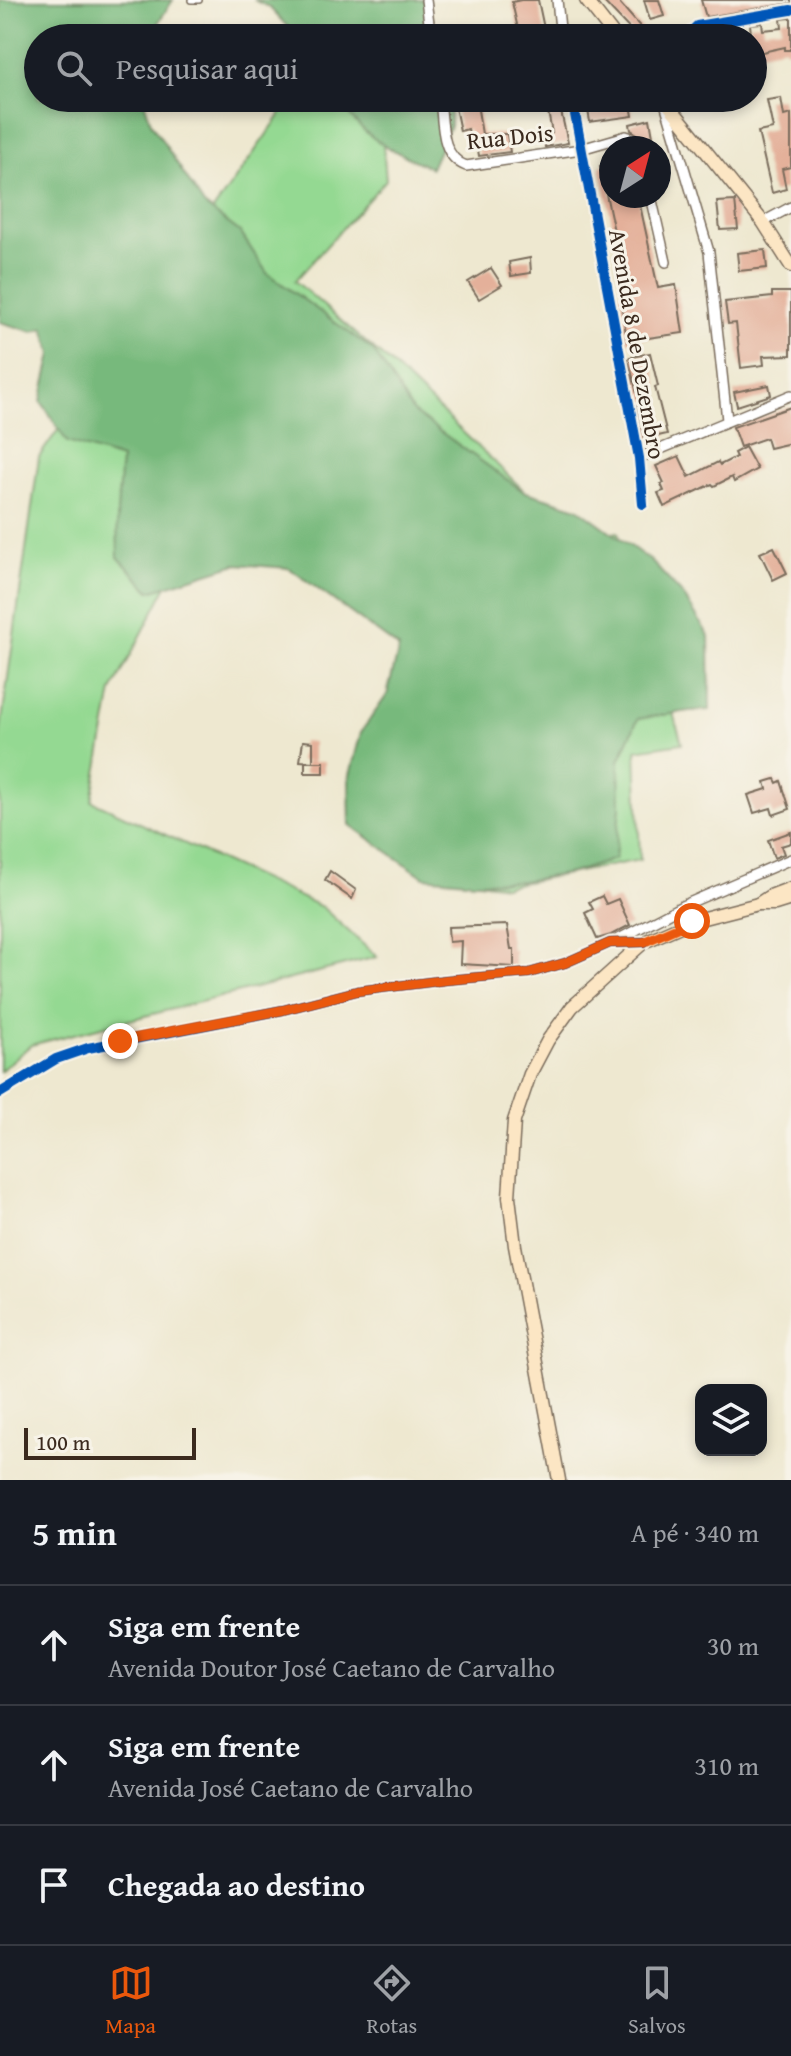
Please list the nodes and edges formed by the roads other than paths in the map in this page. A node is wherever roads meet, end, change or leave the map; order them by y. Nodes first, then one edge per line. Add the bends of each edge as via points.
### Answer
1 (191, 0) edge
2 (199, 0) edge
3 (426, 0) edge
4 (557, 0) edge
5 (586, 0) edge
6 (791, 10) edge
7 (429, 24) edge
8 (560, 24) edge
9 (605, 24) edge
10 (709, 24) edge
11 (442, 112) edge
12 (574, 112) edge
13 (667, 112) edge
14 (674, 112) edge
15 (599, 144) edge
16 (581, 149) junction
17 (791, 207) edge
18 (654, 208) edge
19 (763, 222) junction
20 (666, 262) dead end
21 (791, 266) edge
22 (791, 395) edge
23 (727, 420) junction
24 (639, 458) junction
25 (643, 504) dead end
26 (791, 859) edge
27 (791, 888) edge
28 (791, 900) edge
29 (758, 904) junction
30 (644, 942) junction
31 (610, 943) junction
32 (0, 1093) edge
33 (559, 1480) edge

1 - 2 lane
3 - 7 street
4 - 8 street
5 - 9 main road
6 - 10 street
11 - 16 street, Rua Dois via 447,153 466,166
12 - 16 street, Avenida 8 de Dezembro
13 - 23 street via 709,252
14 - 19 main road
15 - 16 street, Rua Dois
16 - 24 street, Avenida 8 de Dezembro
17 - 19 street
18 - 20 street
19 - 21 main road
22 - 23 street
23 - 24 street
24 - 25 street, Avenida 8 de Dezembro
26 - 31 street
27 - 29 main road
28 - 29 main road
29 - 30 main road via 692,921
30 - 31 street
30 - 33 main road via 572,1007 548,1040 514,1121 512,1222
31 - 32 street via 529,973 357,991 88,1048 56,1059

